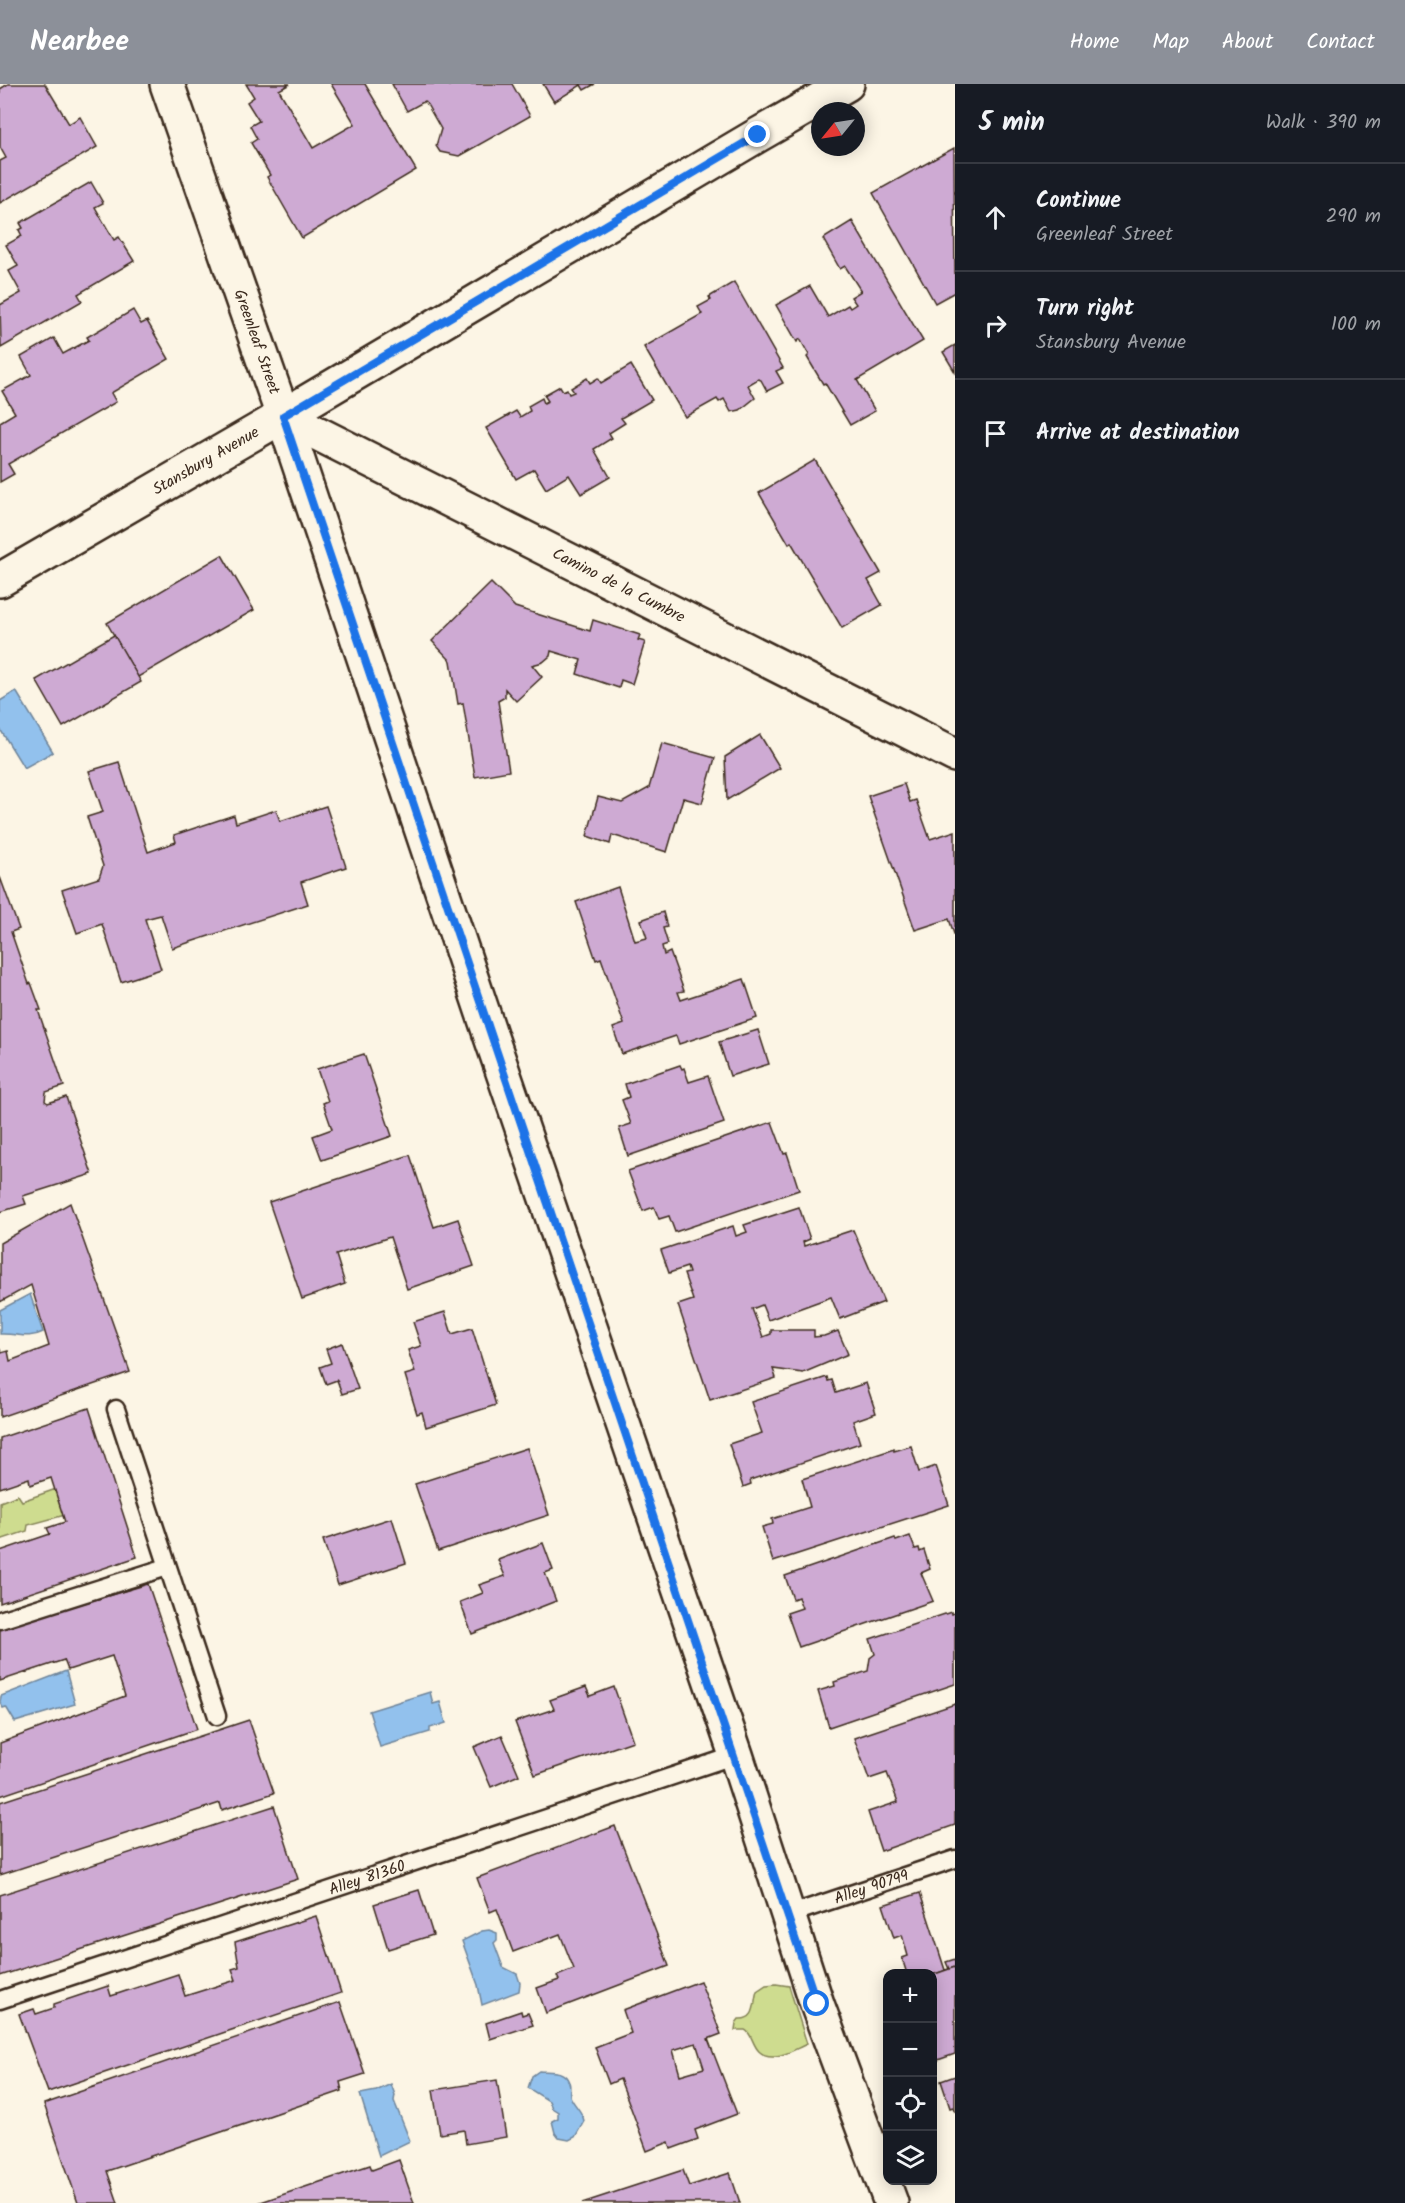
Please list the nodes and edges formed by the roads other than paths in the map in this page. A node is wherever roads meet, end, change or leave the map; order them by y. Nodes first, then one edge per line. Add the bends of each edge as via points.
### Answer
1 (167, 84) edge
2 (847, 84) edge
3 (283, 416) junction
4 (0, 580) edge
5 (955, 755) edge
6 (116, 1409) dead end
7 (167, 1567) junction
8 (0, 1620) edge
9 (217, 1716) dead end
10 (736, 1755) junction
11 (955, 1859) edge
12 (788, 1915) junction
13 (0, 2000) edge
14 (891, 2203) edge

1 - 3 street, Greenleaf Street
2 - 3 street, Stansbury Avenue
3 - 4 street, Stansbury Avenue
3 - 5 street, Camino de la Cumbre
3 - 10 street, Greenleaf Street
6 - 7 lane
7 - 8 lane
7 - 9 lane
10 - 12 street, Greenleaf Street
10 - 13 lane, Alley 81360
11 - 12 lane, Alley 90799
12 - 14 street, Greenleaf Street

